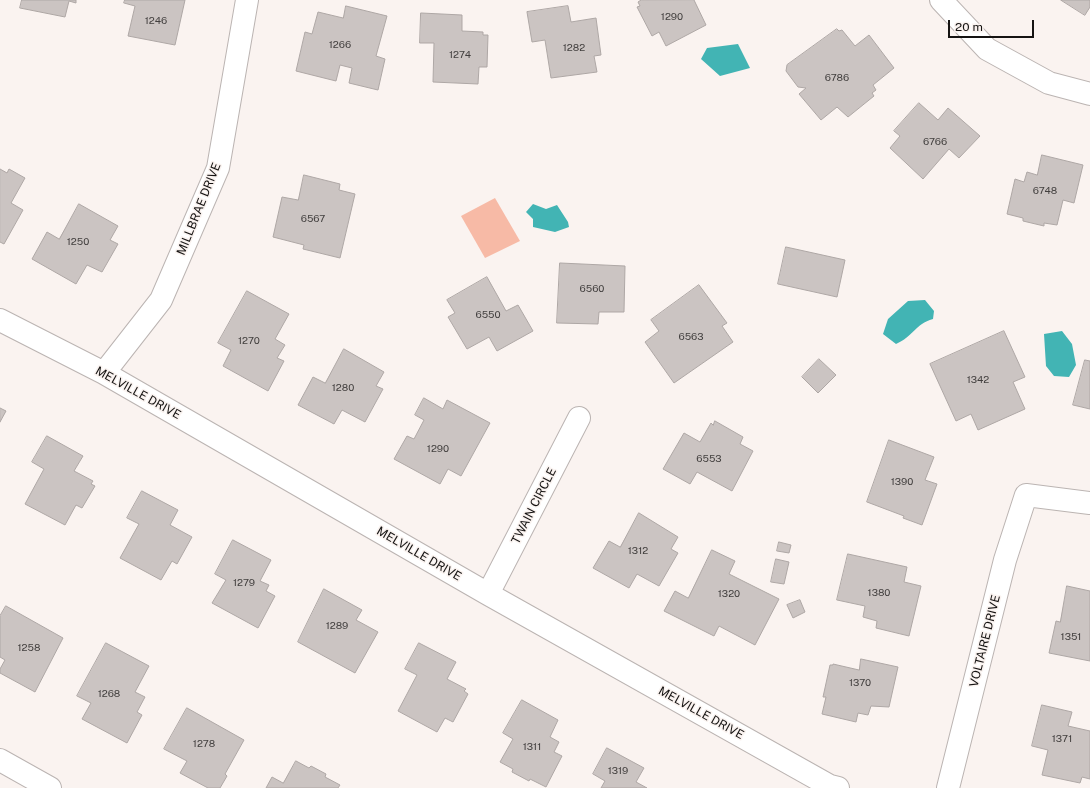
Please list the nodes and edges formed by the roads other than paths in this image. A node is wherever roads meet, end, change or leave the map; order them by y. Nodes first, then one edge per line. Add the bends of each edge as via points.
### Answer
1 (247, 0) edge
2 (941, 0) edge
3 (1090, 94) edge
4 (0, 320) edge
5 (104, 373) junction
6 (579, 418) dead end
7 (1090, 504) edge
8 (488, 594) junction
9 (0, 760) edge
10 (50, 788) edge
11 (838, 788) edge
12 (948, 788) edge

1 - 5 street, MILLBRAE DRIVE via 218,168 161,300
2 - 3 street via 987,49 1049,83
4 - 5 street, MELVILLE DRIVE
5 - 8 street, MELVILLE DRIVE
6 - 8 street, TWAIN CIRCLE
7 - 12 street, VOLTAIRE DRIVE via 1026,495 1005,560
8 - 11 street, MELVILLE DRIVE via 823,782
9 - 10 street

